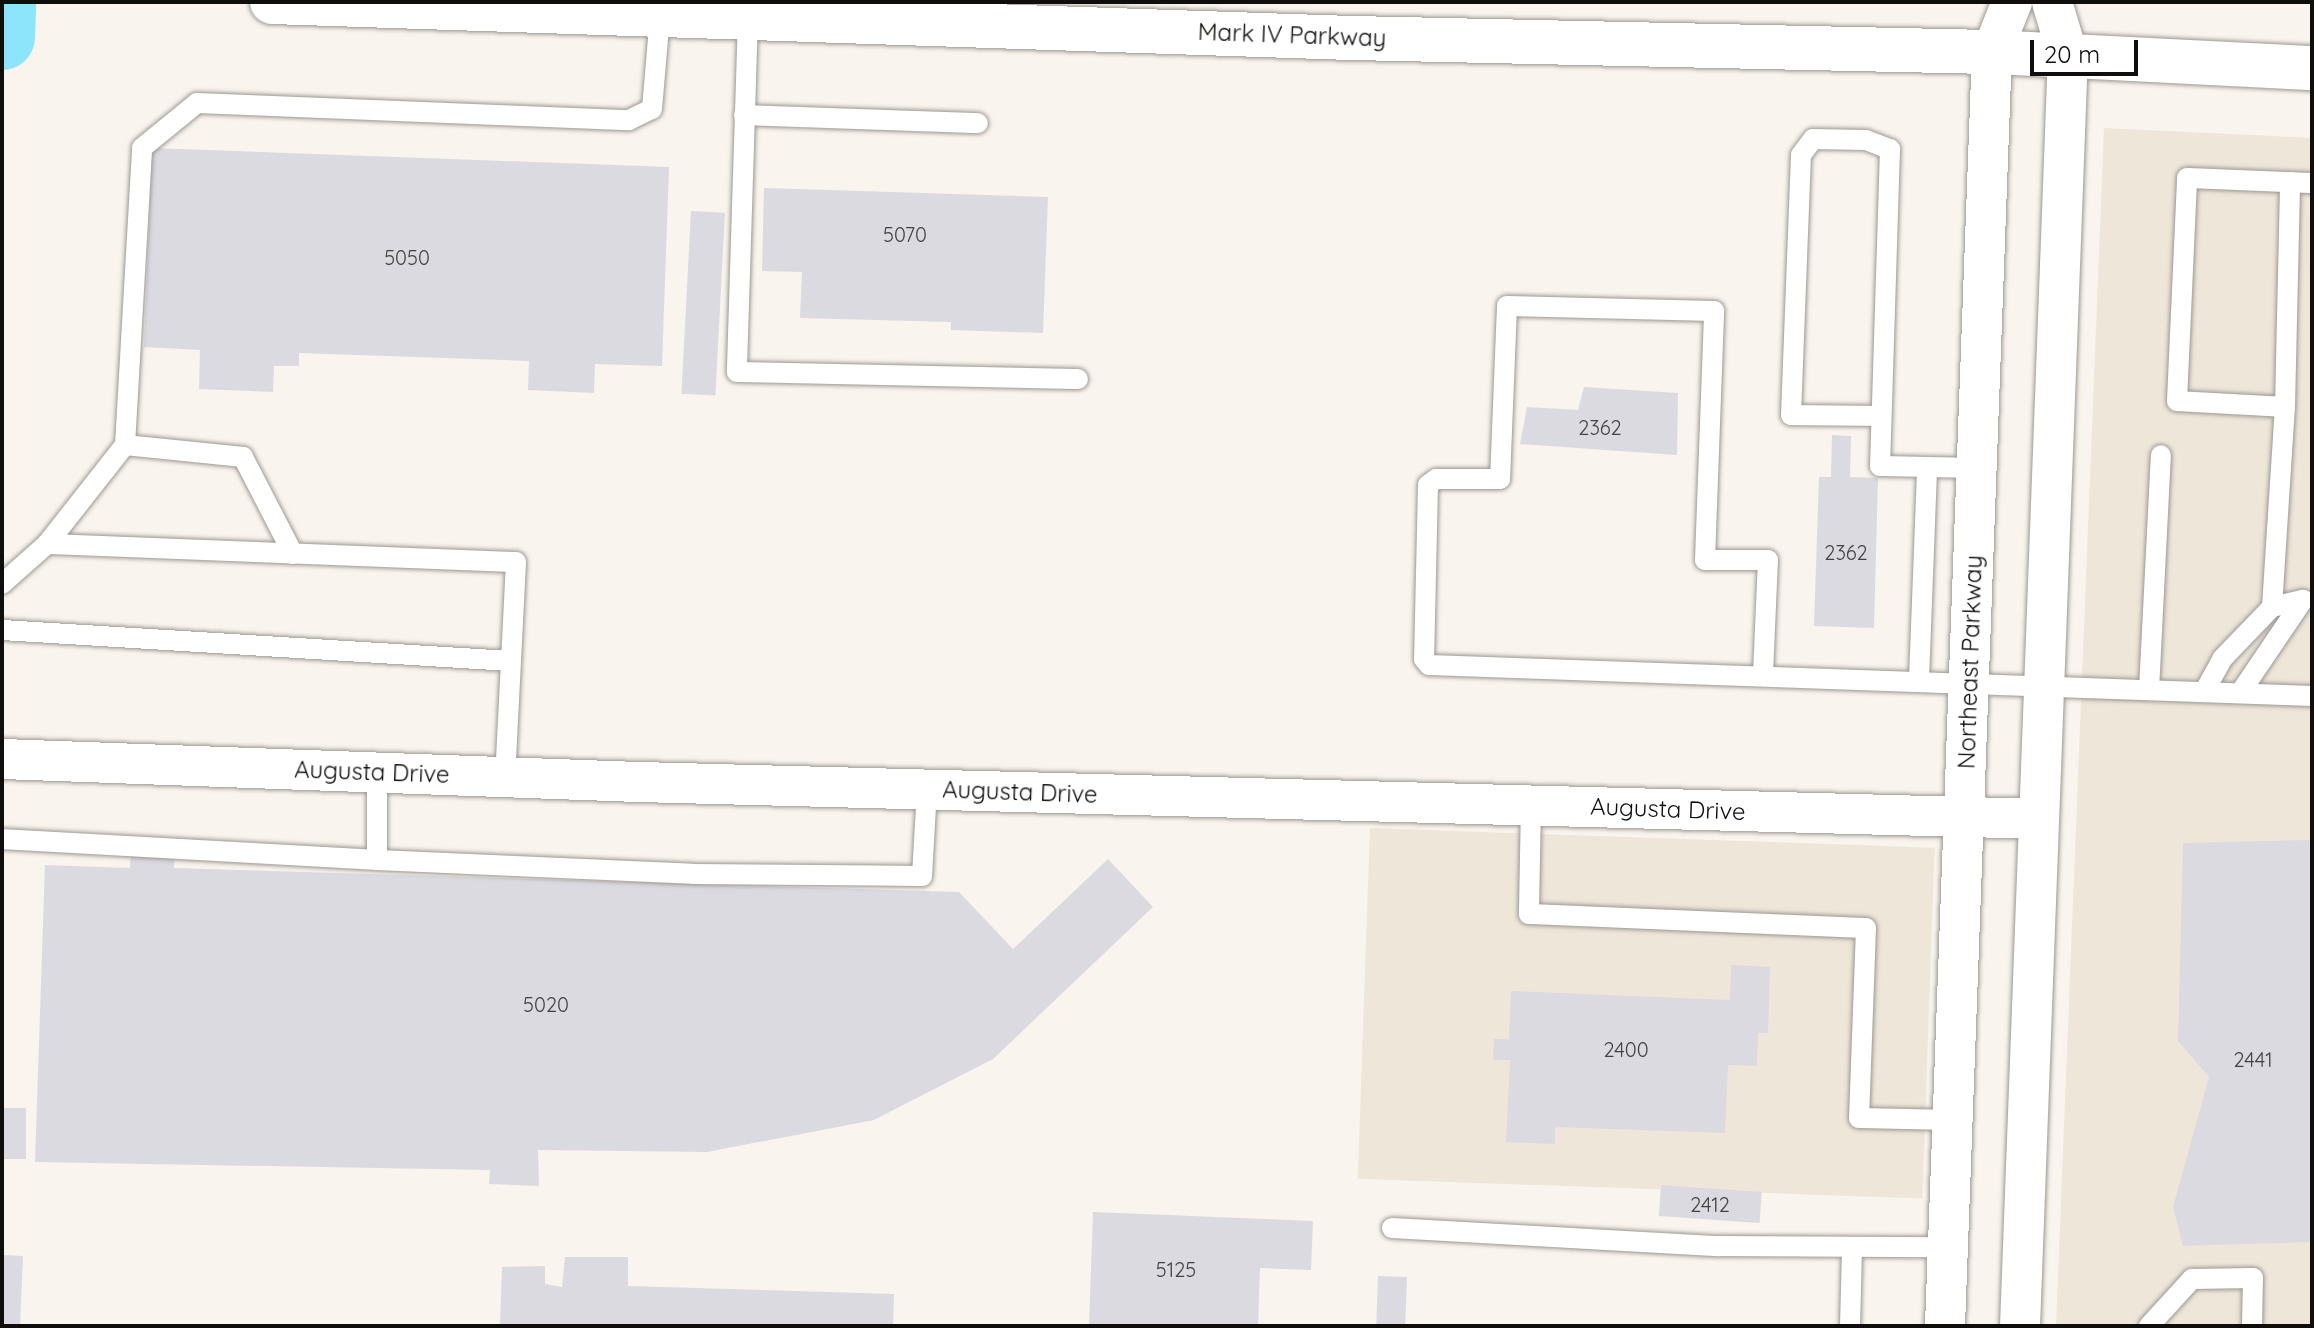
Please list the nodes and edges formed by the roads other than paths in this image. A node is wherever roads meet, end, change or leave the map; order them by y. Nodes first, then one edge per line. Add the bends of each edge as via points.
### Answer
1 (272, 2) edge
2 (2012, 2) edge
3 (2052, 2) edge
4 (660, 15) junction
5 (748, 17) junction
6 (1992, 52) junction
7 (2068, 56) junction
8 (2312, 68) edge
9 (744, 115) junction
10 (978, 123) dead end
11 (2290, 182) junction
12 (2312, 183) edge
13 (1078, 379) dead end
14 (2285, 407) junction
15 (1880, 416) junction
16 (125, 445) junction
17 (2161, 455) dead end
18 (1927, 467) junction
19 (1977, 468) junction
20 (47, 544) junction
21 (293, 554) junction
22 (2, 584) edge
23 (2308, 600) edge
24 (2272, 607) junction
25 (2, 630) edge
26 (510, 661) junction
27 (1763, 674) junction
28 (1919, 679) junction
29 (1969, 680) junction
30 (2045, 686) junction
31 (2149, 690) junction
32 (2204, 692) junction
33 (2240, 693) junction
34 (2312, 696) edge
35 (2, 759) edge
36 (377, 772) junction
37 (505, 777) junction
38 (927, 789) junction
39 (1531, 805) junction
40 (1965, 817) junction
41 (2038, 819) junction
42 (2, 839) edge
43 (377, 860) junction
44 (1953, 1120) junction
45 (1392, 1228) dead end
46 (1852, 1247) junction
47 (1948, 1247) junction
48 (1850, 1326) edge
49 (1945, 1326) edge
50 (2020, 1326) edge
51 (2149, 1326) edge
52 (2252, 1326) edge

1 - 4 main road, Mark IV Parkway
2 - 6 street, Northeast Parkway
3 - 7 street
4 - 5 main road, Mark IV Parkway
4 - 16 lane via 652,109 629,120 197,103 142,148
5 - 6 main road, Mark IV Parkway
5 - 9 lane
6 - 7 main road, Mark IV Parkway
6 - 19 street, Northeast Parkway
7 - 8 main road, Mark IV Parkway
7 - 30 street
9 - 10 lane
9 - 13 lane via 737,372
11 - 12 lane
11 - 14 lane
11 - 14 lane via 2187,178 2177,401
14 - 24 lane
15 - 15 lane via 1890,149 1866,140 1813,139 1801,155 1791,415
15 - 18 lane via 1880,466
16 - 20 lane
16 - 21 lane via 243,457
17 - 31 lane
18 - 19 lane
18 - 28 lane
19 - 29 street, Northeast Parkway
20 - 21 lane
20 - 22 lane
21 - 26 lane via 516,562
23 - 24 lane
23 - 33 lane
24 - 32 lane via 2222,659
25 - 26 lane
26 - 37 lane
27 - 27 lane via 1466,667 1429,665 1424,659 1428,485 1436,479 1500,479 1507,306 1714,311 1705,560 1768,560
27 - 28 lane
28 - 29 lane
29 - 30 lane
29 - 40 street, Northeast Parkway
30 - 31 lane
30 - 41 street
31 - 32 lane
32 - 33 lane
33 - 34 lane
35 - 36 street, Augusta Drive
36 - 37 street, Augusta Drive
36 - 43 lane
37 - 38 street, Augusta Drive
38 - 39 street, Augusta Drive
38 - 43 lane via 922,876
39 - 40 street, Augusta Drive
39 - 44 lane via 1529,914 1866,928 1859,1118
40 - 41 street, Augusta Drive
40 - 44 street, Northeast Parkway
41 - 50 street
42 - 43 lane
44 - 47 street, Northeast Parkway
45 - 46 lane via 1719,1246
46 - 47 lane
46 - 48 lane
47 - 49 street, Northeast Parkway
51 - 52 lane via 2192,1279 2253,1278

